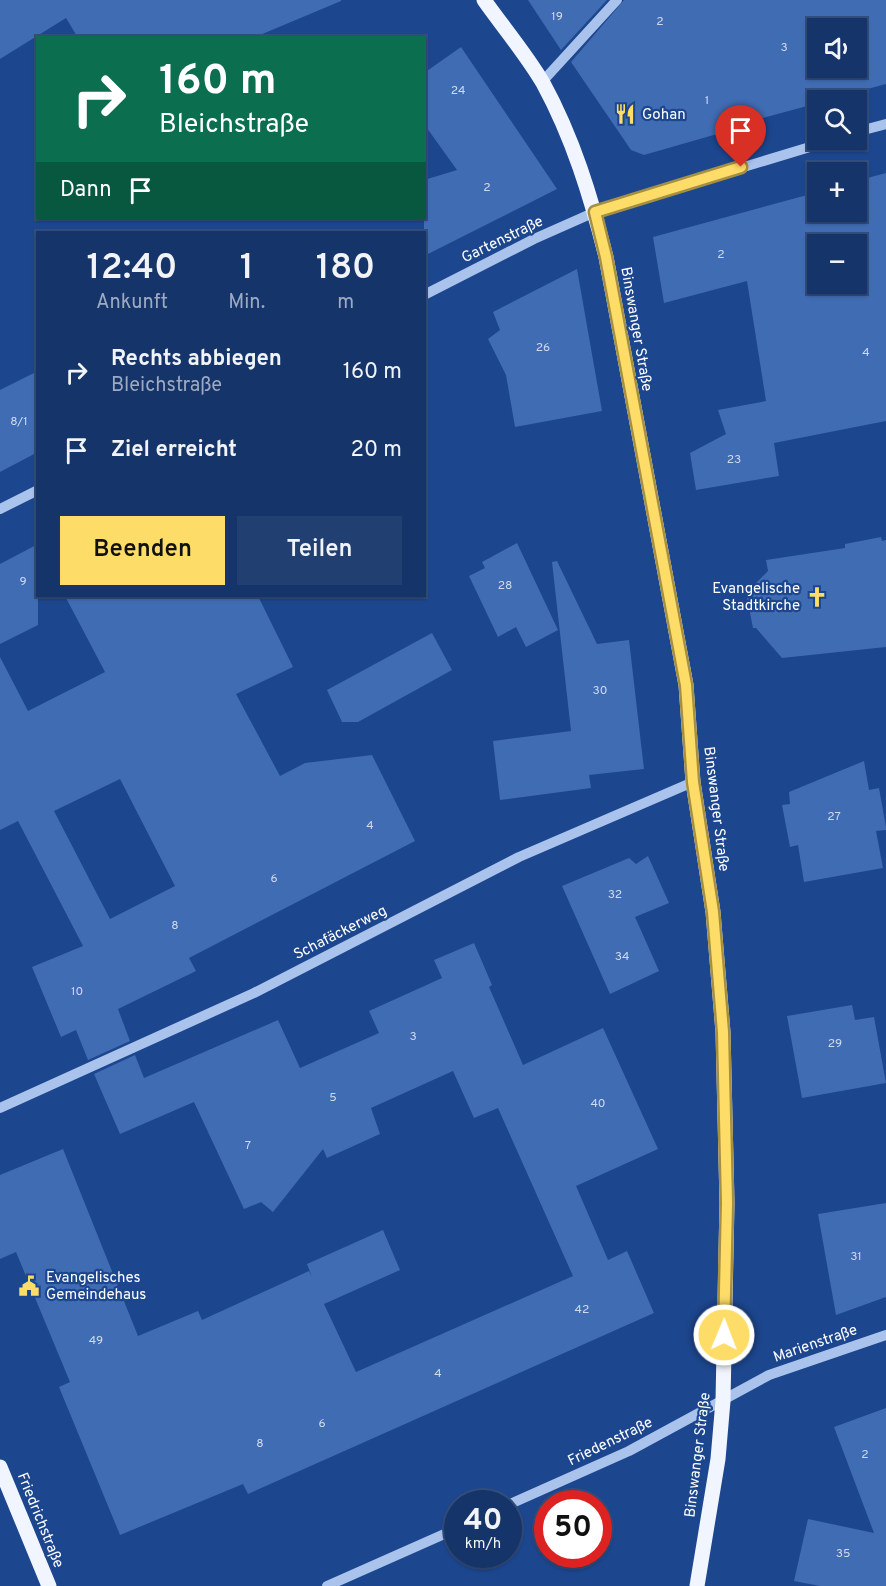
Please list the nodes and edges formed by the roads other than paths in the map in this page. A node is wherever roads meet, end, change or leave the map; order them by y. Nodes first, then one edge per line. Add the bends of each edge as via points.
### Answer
1 (484, 0) edge
2 (616, 0) edge
3 (542, 82) junction
4 (886, 124) edge
5 (867, 129) edge
6 (807, 148) edge
7 (595, 212) junction
8 (426, 293) edge
9 (36, 491) edge
10 (0, 509) edge
11 (693, 782) junction
12 (0, 1108) edge
13 (886, 1335) edge
14 (723, 1401) junction
15 (0, 1467) edge
16 (522, 1499) edge
17 (444, 1534) edge
18 (49, 1586) edge
19 (327, 1586) edge
20 (697, 1586) edge

1 - 3 main road, Binswanger Straße
2 - 3 street
3 - 7 main road, Binswanger Straße via 571,143
4 - 5 street
6 - 7 street, Gartenstraße
7 - 8 street, Gartenstraße
7 - 11 main road, Binswanger Straße via 686,685
9 - 10 street
11 - 12 street, Schafäckerweg via 519,857 254,993
11 - 14 main road, Binswanger Straße via 713,912 723,1032 727,1203
13 - 14 street, Marienstraße via 769,1375
14 - 16 street, Friedenstraße via 629,1451
14 - 20 main road, Binswanger Straße via 718,1459
15 - 18 main road, Friedrichstraße
17 - 19 street

